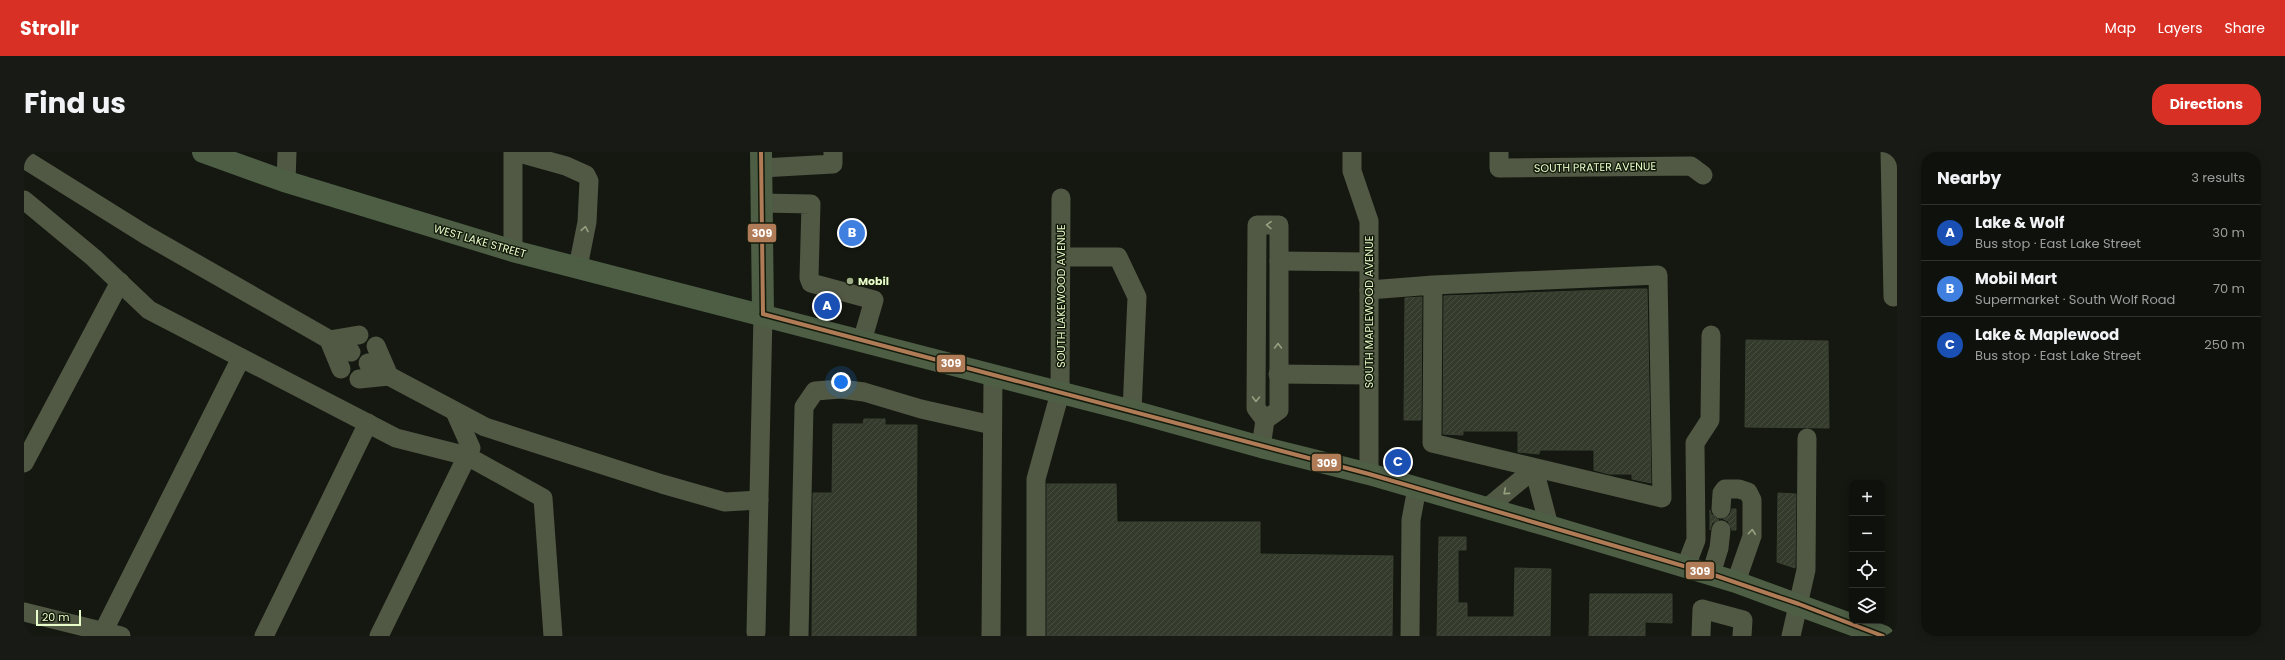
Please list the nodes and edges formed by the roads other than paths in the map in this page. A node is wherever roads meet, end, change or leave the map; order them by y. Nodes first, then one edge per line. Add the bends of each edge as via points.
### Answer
1 (203, 152) edge
2 (287, 152) edge
3 (513, 152) edge
4 (516, 152) edge
5 (833, 152) edge
6 (1352, 152) edge
7 (1499, 152) edge
8 (1890, 152) edge
9 (761, 160) edge
10 (29, 162) dead end
11 (1703, 175) dead end
12 (286, 182) junction
13 (1061, 198) dead end
14 (24, 200) edge
15 (761, 203) junction
16 (513, 251) junction
17 (1061, 257) junction
18 (1279, 261) junction
19 (1369, 262) junction
20 (578, 267) junction
21 (120, 282) junction
22 (1433, 285) junction
23 (1369, 290) junction
24 (1893, 297) dead end
25 (763, 314) junction
26 (359, 335) dead end
27 (1711, 335) dead end
28 (329, 340) junction
29 (862, 341) junction
30 (376, 346) dead end
31 (351, 352) dead end
32 (241, 358) junction
33 (341, 369) dead end
34 (363, 371) dead end
35 (1278, 374) junction
36 (1369, 375) junction
37 (389, 376) junction
38 (993, 376) junction
39 (1060, 393) junction
40 (1132, 410) junction
41 (455, 412) junction
42 (1265, 420) junction
43 (368, 423) junction
44 (992, 425) junction
45 (1807, 438) dead end
46 (1261, 447) junction
47 (467, 456) junction
48 (24, 463) edge
49 (1534, 469) junction
50 (1369, 474) junction
51 (1417, 488) junction
52 (759, 500) junction
53 (1487, 508) junction
54 (1721, 509) dead end
55 (1549, 526) junction
56 (1745, 555) junction
57 (1686, 566) junction
58 (1711, 574) junction
59 (1736, 582) junction
60 (1799, 604) junction
61 (24, 612) edge
62 (756, 632) dead end
63 (112, 634) edge
64 (264, 636) edge
65 (378, 636) edge
66 (553, 636) edge
67 (799, 636) edge
68 (991, 636) edge
69 (1036, 636) edge
70 (1410, 636) edge
71 (1701, 636) edge
72 (1742, 636) edge
73 (1791, 636) edge
74 (1883, 636) edge

1 - 12 main road, WEST LAKE STREET
2 - 12 street
3 - 16 street
20 -> 4 street via 587,222 589,181 586,175 566,166
5 - 9 street via 833,164
6 - 19 street, SOUTH MAPLEWOOD AVENUE via 1352,171 1369,221
7 - 11 street, SOUTH PRATER AVENUE via 1499,168 1691,166
8 - 24 street
9 - 15 main road
10 - 28 street via 146,235
12 - 16 main road, WEST LAKE STREET
13 - 17 street, SOUTH LAKEWOOD AVENUE
14 - 21 street
15 - 25 main road
15 - 29 street via 811,204 809,278 811,283 874,300
16 - 20 main road, WEST LAKE STREET
17 - 39 street, SOUTH LAKEWOOD AVENUE
17 - 40 street via 1118,257 1128,274 1137,298
18 - 19 street
35 -> 18 street
18 -> 42 street via 1279,225 1257,225 1256,408
19 - 23 street, SOUTH MAPLEWOOD AVENUE
20 - 25 main road, WEST LAKE STREET
21 - 32 street via 149,310
21 - 48 street
22 - 23 street
22 - 49 street via 1432,443
22 - 49 street via 1658,275 1662,498
23 - 36 street, SOUTH MAPLEWOOD AVENUE
25 - 29 main road, WEST LAKE STREET
25 - 52 street
26 - 28 street
27 - 57 street via 1710,420 1695,443 1696,540
28 - 31 street
28 - 33 street
29 - 38 main road, WEST LAKE STREET
30 - 37 street
32 - 43 street
32 - 63 street
34 - 37 street
35 - 36 street
35 - 42 street via 1279,410
36 - 50 street, SOUTH MAPLEWOOD AVENUE
37 - 41 street
38 - 39 main road, WEST LAKE STREET
38 - 44 street
39 - 40 main road, WEST LAKE STREET
39 - 69 street, SOUTH LAKEWOOD AVENUE via 1036,479
40 - 46 main road, WEST LAKE STREET
41 - 47 street via 471,448
41 - 52 street via 484,427 662,484 725,502
42 - 46 street
43 - 47 street via 396,438
43 - 64 street
44 - 67 street via 921,409 864,392 841,389 815,391 804,407
44 - 68 street
45 - 60 street via 1806,570
46 - 50 main road, WEST LAKE STREET
47 - 65 street
47 - 66 street via 543,498
49 -> 53 street
49 - 55 street
50 - 51 main road, WEST LAKE STREET
51 - 53 main road, WEST LAKE STREET
51 - 70 street via 1411,520
52 - 62 street
53 - 55 main road, WEST LAKE STREET
56 -> 54 street via 1752,536 1752,500 1748,492 1725,489 1722,493
55 - 57 main road, WEST LAKE STREET
56 - 58 street via 1720,539
56 - 59 street
57 - 58 main road, WEST LAKE STREET
58 - 59 main road, WEST LAKE STREET
59 - 60 main road, WEST LAKE STREET
60 - 73 street
60 - 74 main road
61 - 63 street
71 - 72 street via 1702,609 1743,620

